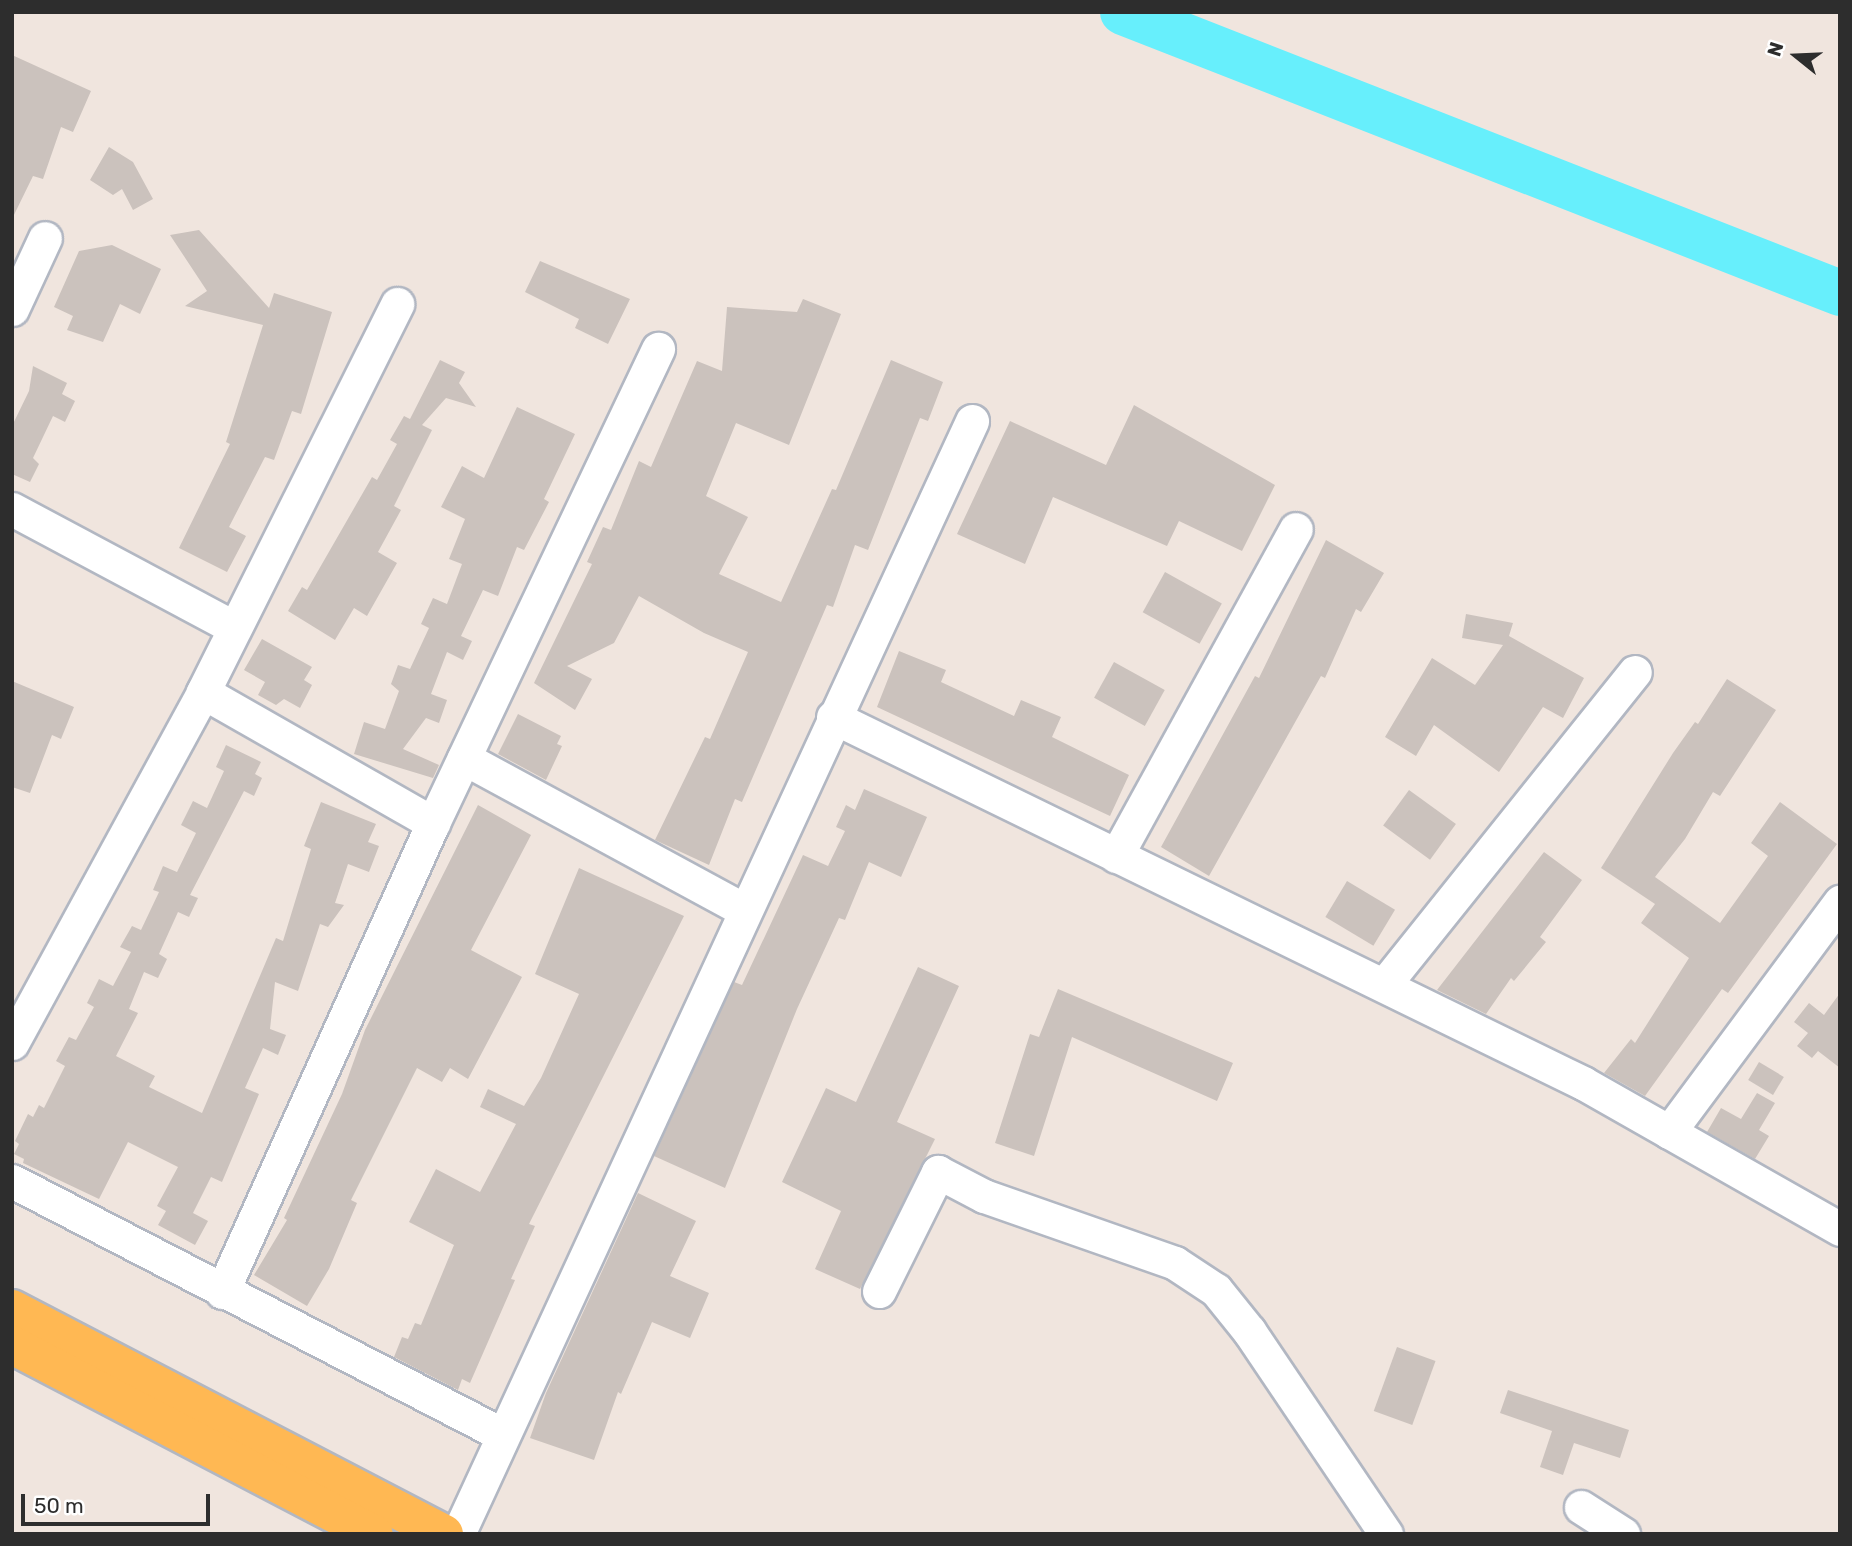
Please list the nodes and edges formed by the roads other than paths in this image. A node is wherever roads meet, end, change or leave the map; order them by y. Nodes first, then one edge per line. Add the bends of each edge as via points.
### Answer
1 (45, 238) dead end
2 (397, 304) dead end
3 (12, 309) edge
4 (658, 349) dead end
5 (972, 421) dead end
6 (12, 509) edge
7 (1296, 529) dead end
8 (233, 627) junction
9 (1635, 673) dead end
10 (203, 692) junction
11 (833, 717) junction
12 (464, 758) junction
13 (433, 823) junction
14 (1116, 856) junction
15 (1840, 902) edge
16 (744, 910) junction
17 (1384, 985) junction
18 (12, 1043) edge
19 (1669, 1132) junction
20 (12, 1181) edge
21 (1840, 1229) edge
22 (880, 1291) dead end
23 (222, 1292) junction
24 (12, 1308) edge
25 (12, 1345) edge
26 (503, 1435) junction
27 (1581, 1507) dead end
28 (374, 1534) edge
29 (444, 1534) edge
30 (458, 1534) edge
31 (1386, 1534) edge
32 (1623, 1534) edge

1 - 3 street
2 - 8 street
4 - 12 street
5 - 11 street
6 - 8 street
7 - 14 street
8 - 10 street
9 - 17 street
10 - 13 street
10 - 18 street
11 - 14 street
11 - 16 street
12 - 13 street
12 - 16 street
13 - 23 street
14 - 17 street
15 - 19 street
16 - 26 street
17 - 19 street via 1583,1083
19 - 21 street
20 - 23 street
22 - 31 street via 938,1172 984,1196 1175,1263 1216,1290 1250,1331
23 - 26 street
24 - 29 main road
25 - 28 main road
26 - 30 street
27 - 32 street

